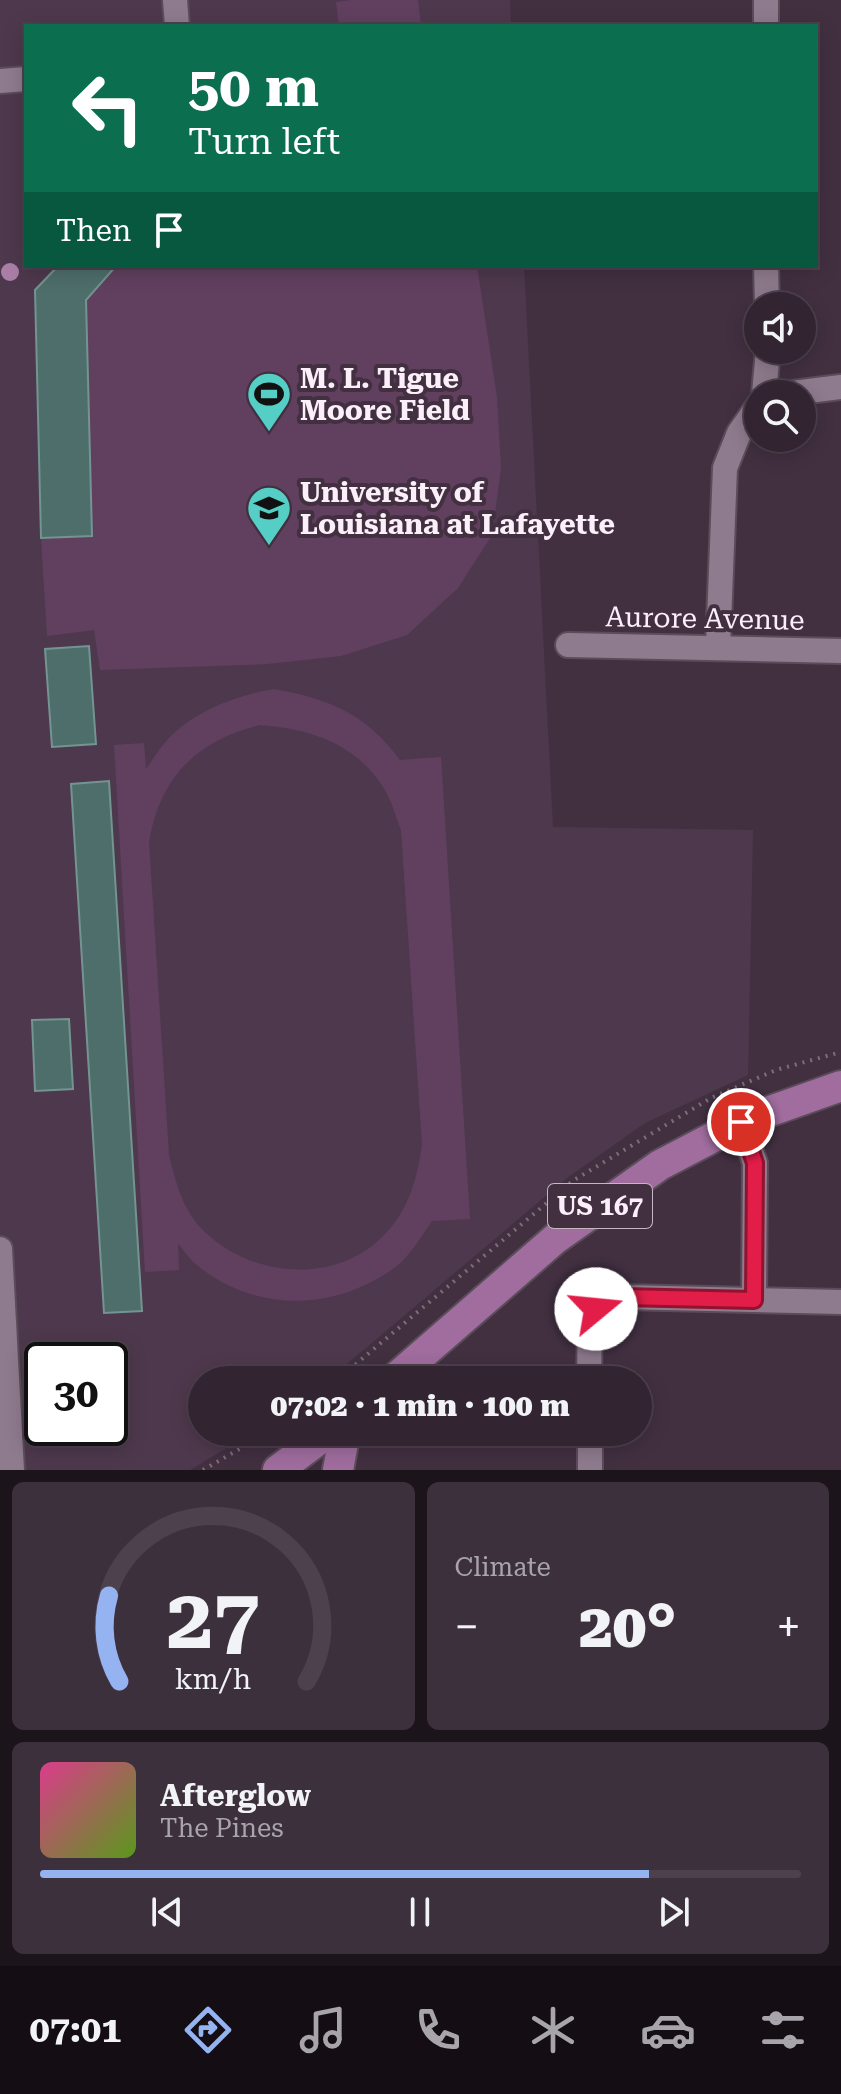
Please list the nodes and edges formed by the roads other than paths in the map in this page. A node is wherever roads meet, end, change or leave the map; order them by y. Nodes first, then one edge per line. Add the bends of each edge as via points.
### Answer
1 (175, 0) edge
2 (766, 0) edge
3 (177, 24) edge
4 (766, 24) edge
5 (24, 79) edge
6 (0, 81) edge
7 (766, 268) edge
8 (767, 292) edge
9 (841, 387) edge
10 (816, 390) edge
11 (744, 426) edge
12 (568, 645) dead end
13 (718, 647) junction
14 (841, 651) edge
15 (841, 1086) edge
16 (741, 1122) junction
17 (0, 1249) edge
18 (754, 1300) junction
19 (841, 1302) edge
20 (409, 1366) edge
21 (589, 1366) edge
22 (310, 1446) edge
23 (342, 1446) edge
24 (590, 1446) edge
25 (12, 1470) edge
26 (278, 1470) edge
27 (338, 1470) edge
28 (590, 1470) edge

1 - 3 street
2 - 4 street
5 - 6 street
7 - 8 street
9 - 10 street
11 - 13 street via 725,468
12 - 13 street, Aurore Avenue
13 - 14 street, Aurore Avenue
15 - 16 main road, US 167
16 - 18 street via 755,1163
16 - 20 main road, US 167 via 660,1165 584,1217
17 - 25 street
18 - 19 street
18 - 21 street via 622,1297 603,1304 590,1320
22 - 26 main road
23 - 27 main road
24 - 28 street

